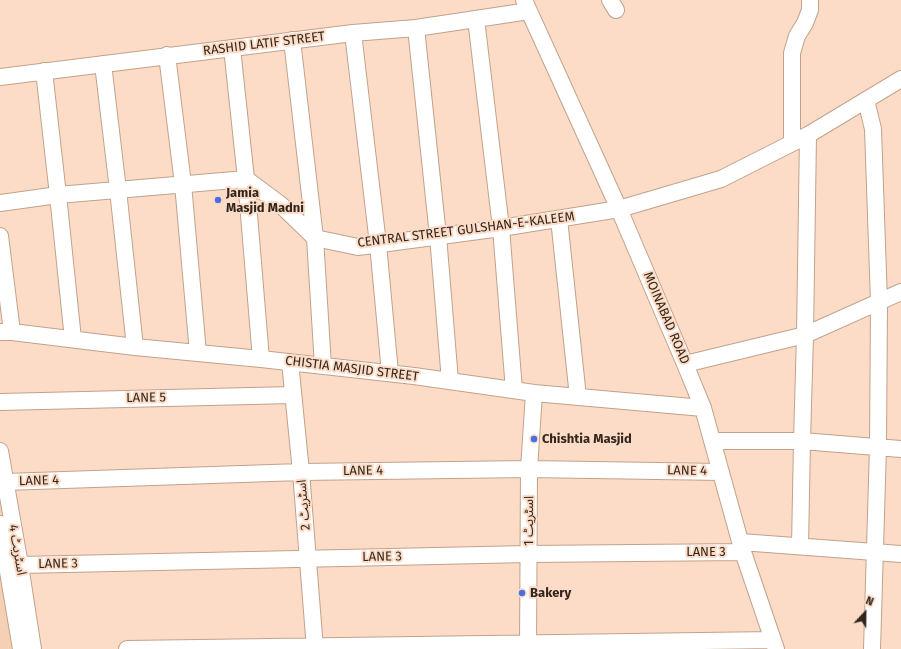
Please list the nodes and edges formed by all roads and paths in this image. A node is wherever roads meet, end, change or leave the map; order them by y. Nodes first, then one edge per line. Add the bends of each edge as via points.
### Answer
1 (810, 0) edge
2 (526, 6) edge
3 (476, 19) junction
4 (416, 28) junction
5 (353, 33) junction
6 (292, 40) junction
7 (232, 48) junction
8 (167, 55) junction
9 (103, 64) junction
10 (44, 71) junction
11 (0, 77) edge
12 (901, 79) edge
13 (866, 100) junction
14 (808, 135) junction
15 (792, 143) junction
16 (246, 179) junction
17 (183, 184) junction
18 (118, 190) junction
19 (58, 195) junction
20 (0, 204) edge
21 (619, 209) junction
22 (560, 219) junction
23 (501, 228) junction
24 (0, 236) edge
25 (438, 236) junction
26 (315, 238) junction
27 (378, 244) junction
28 (901, 292) edge
29 (879, 302) junction
30 (6, 332) edge
31 (805, 335) junction
32 (73, 340) junction
33 (135, 347) junction
34 (198, 353) junction
35 (261, 359) junction
36 (290, 362) junction
37 (685, 364) junction
38 (323, 366) junction
39 (390, 373) junction
40 (450, 381) junction
41 (514, 390) junction
42 (534, 393) junction
43 (293, 395) junction
44 (578, 397) junction
45 (0, 402) edge
46 (703, 408) junction
47 (712, 441) junction
48 (802, 441) junction
49 (878, 447) junction
50 (901, 449) edge
51 (0, 451) edge
52 (529, 469) junction
53 (301, 472) junction
54 (721, 472) junction
55 (5, 482) junction
56 (0, 524) edge
57 (800, 546) junction
58 (742, 547) junction
59 (874, 552) junction
60 (528, 554) junction
61 (901, 554) edge
62 (308, 558) junction
63 (20, 565) junction
64 (774, 644) edge
65 (528, 646) edge
66 (315, 648) edge
67 (21, 649) edge
68 (32, 649) edge
69 (127, 649) edge
70 (872, 649) edge

1 - 15 street via 806,23 797,36 792,53
2 - 3 street, RASHID LATIF STREET
2 - 21 street, MOINABAD ROAD
3 - 4 street, RASHID LATIF STREET
3 - 23 street
4 - 5 street, RASHID LATIF STREET
4 - 25 street
5 - 6 street, RASHID LATIF STREET
5 - 27 street
6 - 7 street, RASHID LATIF STREET
6 - 26 street
7 - 8 street, RASHID LATIF STREET
7 - 16 street
8 - 9 street, RASHID LATIF STREET
8 - 17 street
9 - 10 street, RASHID LATIF STREET
9 - 18 street
10 - 11 street, RASHID LATIF STREET
10 - 19 street
12 - 13 street, CENTRAL STREET GULSHAN-E-KALEEM
13 - 14 street, CENTRAL STREET GULSHAN-E-KALEEM
13 - 29 street via 873,129
14 - 15 street, CENTRAL STREET GULSHAN-E-KALEEM
14 - 31 street
15 - 21 street, CENTRAL STREET GULSHAN-E-KALEEM via 721,179
16 - 17 street
16 - 26 street via 281,205
16 - 35 street
17 - 18 street
17 - 34 street
18 - 19 street
18 - 33 street
19 - 20 street
19 - 32 street
21 - 22 street, CENTRAL STREET GULSHAN-E-KALEEM
21 - 37 street, MOINABAD ROAD
22 - 23 street, CENTRAL STREET GULSHAN-E-KALEEM
22 - 44 street
23 - 25 street, CENTRAL STREET GULSHAN-E-KALEEM
23 - 41 street
24 - 30 street
25 - 27 street, CENTRAL STREET GULSHAN-E-KALEEM
25 - 40 street
26 - 27 street, CENTRAL STREET GULSHAN-E-KALEEM via 358,247
26 - 38 street
27 - 39 street
28 - 29 street
29 - 31 street
29 - 49 street
30 - 32 street, CHISTIA MASJID STREET
31 - 37 street
31 - 48 street
32 - 33 street, CHISTIA MASJID STREET
33 - 34 street, CHISTIA MASJID STREET
34 - 35 street, CHISTIA MASJID STREET
35 - 36 street, CHISTIA MASJID STREET
36 - 38 street, CHISTIA MASJID STREET
36 - 43 street, اسٹریٹ 2
37 - 46 street, MOINABAD ROAD
38 - 39 street, CHISTIA MASJID STREET
39 - 40 street, CHISTIA MASJID STREET
40 - 41 street, CHISTIA MASJID STREET
41 - 42 street, CHISTIA MASJID STREET
42 - 44 street, CHISTIA MASJID STREET
42 - 52 street, اسٹریٹ 1
43 - 45 street, LANE 5
43 - 53 street, اسٹریٹ 2
44 - 46 street, CHISTIA MASJID STREET
46 - 47 street, MOINABAD ROAD
47 - 48 street
47 - 54 street, MOINABAD ROAD
48 - 49 street
48 - 57 street
49 - 50 street
49 - 59 street
51 - 55 street, اسٹریٹ 4
52 - 53 street, LANE 4
52 - 54 street, LANE 4
52 - 60 street, اسٹریٹ 1
53 - 55 street, LANE 4
53 - 62 street, اسٹریٹ 2
54 - 58 street, MOINABAD ROAD
55 - 63 street, اسٹریٹ 4
56 - 67 street
57 - 58 street, LANE 3
57 - 59 street, LANE 3
58 - 60 street, LANE 3
58 - 64 street, MOINABAD ROAD
59 - 61 street, LANE 3
59 - 70 street
60 - 62 street, LANE 3
60 - 65 street, اسٹریٹ 1
62 - 63 street, LANE 3
62 - 66 street, اسٹریٹ 2
63 - 68 street, اسٹریٹ 4
64 - 65 street
65 - 66 street
66 - 69 street

